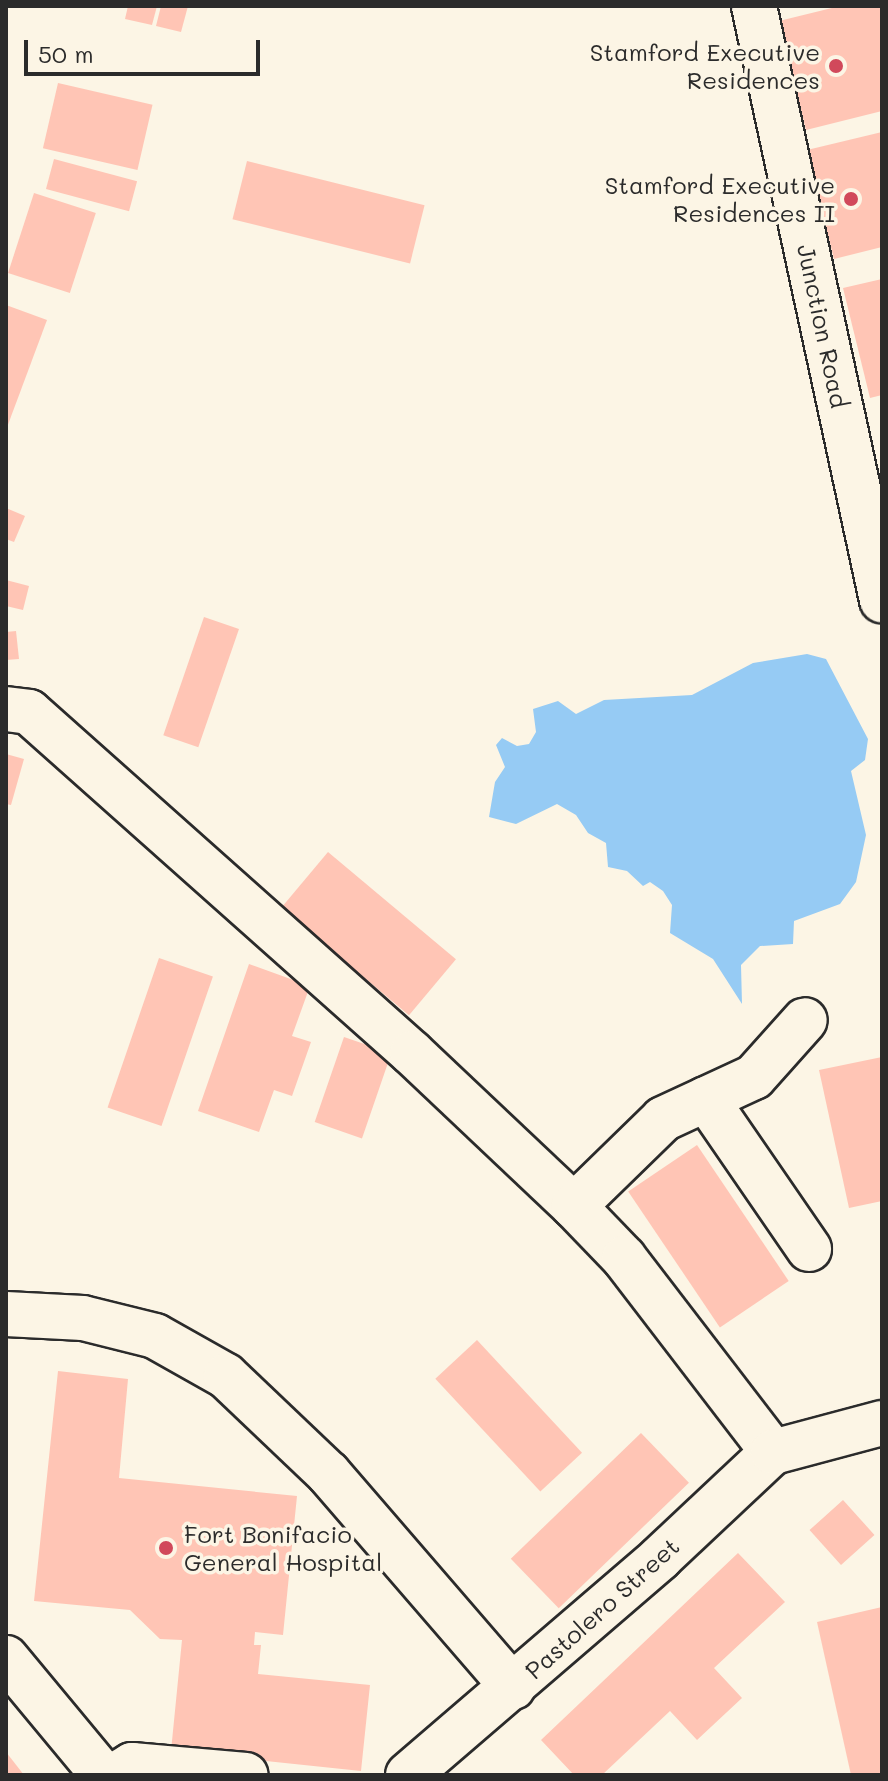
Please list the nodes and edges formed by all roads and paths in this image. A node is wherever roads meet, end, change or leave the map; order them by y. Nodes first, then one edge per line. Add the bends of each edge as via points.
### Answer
1 (754, 6) edge
2 (882, 600) edge
3 (6, 709) edge
4 (805, 1020) dead end
5 (706, 1099) junction
6 (574, 1206) junction
7 (809, 1249) dead end
8 (6, 1314) edge
9 (882, 1423) edge
10 (773, 1452) junction
11 (6, 1658) edge
12 (513, 1687) junction
13 (400, 1774) edge
14 (103, 1775) edge
15 (116, 1775) edge
16 (246, 1775) edge

1 - 2 street, Junction Road via 830,293
3 - 6 street via 29,712 412,1053
4 - 5 street via 754,1077
5 - 6 street via 663,1119
5 - 7 street
6 - 10 street via 624,1258
8 - 12 street, Pastolero Street via 83,1318 155,1336 226,1376 328,1473
9 - 10 street, Pastolero Street
10 - 12 street, Pastolero Street
11 - 14 street
12 - 13 street
15 - 16 street via 132,1765

